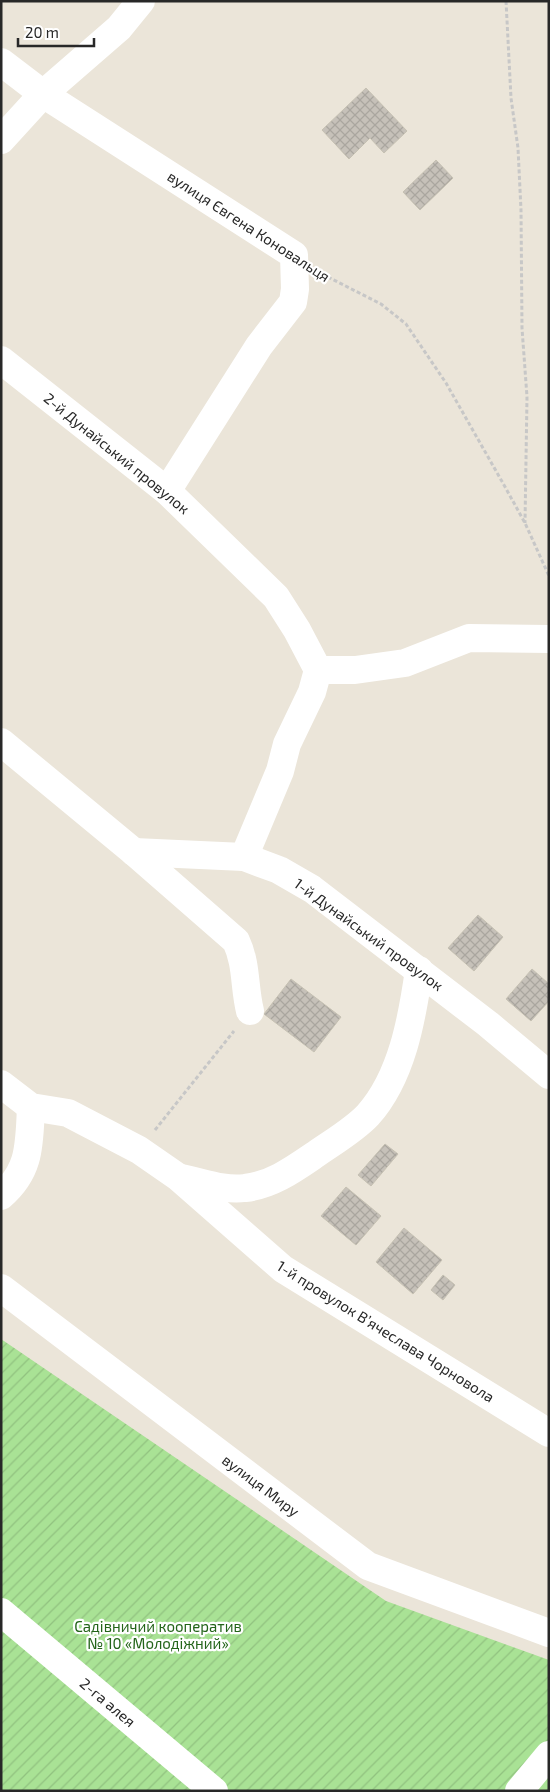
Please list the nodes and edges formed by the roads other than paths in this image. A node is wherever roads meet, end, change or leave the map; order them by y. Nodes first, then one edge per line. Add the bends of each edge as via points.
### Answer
1 (141, 1) edge
2 (1, 62) edge
3 (43, 94) junction
4 (1, 140) edge
5 (1, 360) edge
6 (167, 491) junction
7 (549, 639) edge
8 (318, 670) junction
9 (1, 742) edge
10 (134, 852) junction
11 (244, 857) junction
12 (419, 970) junction
13 (250, 1011) road end
14 (549, 1075) edge
15 (1, 1084) edge
16 (31, 1108) junction
17 (178, 1177) junction
18 (1, 1196) edge
19 (1, 1288) edge
20 (549, 1434) edge
21 (1, 1612) edge
22 (549, 1633) edge
23 (549, 1755) edge
24 (214, 1791) edge
25 (519, 1791) edge

1 - 3 street via 119,28
2 - 3 street, вулиця Євгена Коновальця
3 - 4 street
3 - 6 street, вулиця Євгена Коновальця via 294,255 293,302 259,346
5 - 6 street, 2-й Дунайський провулок
6 - 8 street, 2-й Дунайський провулок via 276,597 298,630
7 - 8 street via 469,638 397,664 355,670
8 - 11 street via 312,692 287,744 280,771
9 - 10 street
10 - 11 street, 1-й Дунайський провулок
10 - 13 street via 236,941 246,968
11 - 12 street, 1-й Дунайський провулок via 279,870 312,888
12 - 14 street, 1-й Дунайський провулок
12 - 17 street via 413,1013 403,1047 381,1099 366,1117 294,1169 266,1184 223,1188
15 - 16 street
16 - 17 street, 1-й провулок Вʼячеслава Чорновола via 68,1113 140,1150
16 - 18 street via 28,1153 22,1171
17 - 20 street, 1-й провулок Вʼячеслава Чорновола via 283,1270
19 - 22 street, вулиця Миру via 368,1566
21 - 24 street, 2-га алея
23 - 25 street

